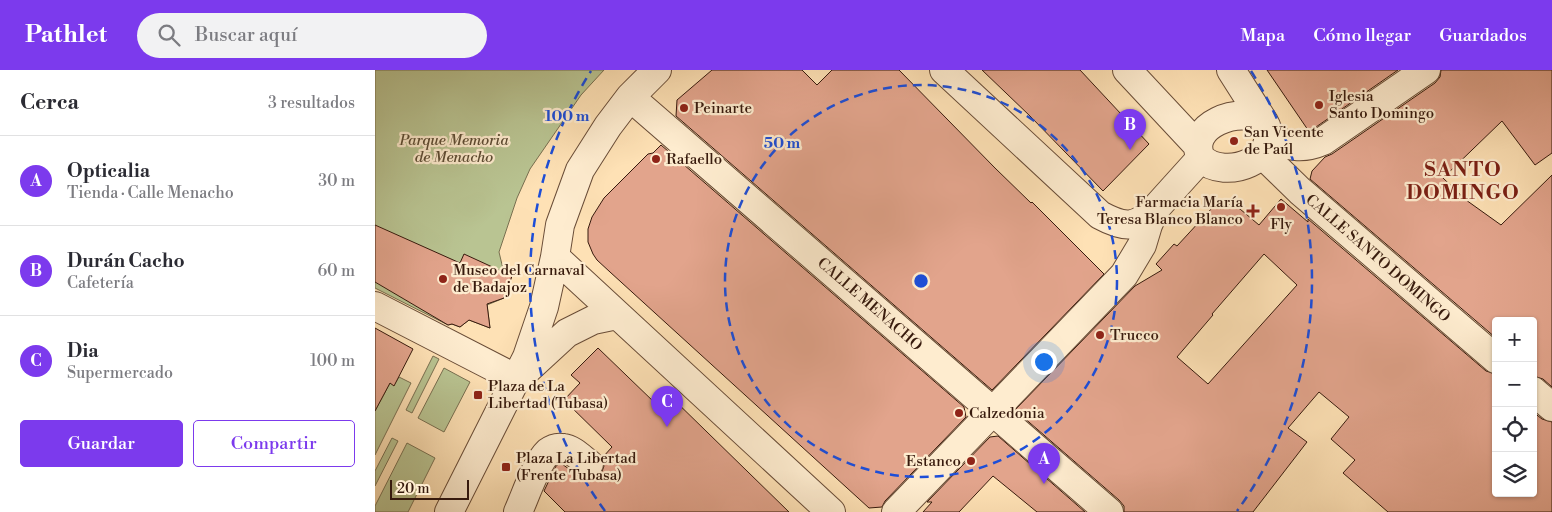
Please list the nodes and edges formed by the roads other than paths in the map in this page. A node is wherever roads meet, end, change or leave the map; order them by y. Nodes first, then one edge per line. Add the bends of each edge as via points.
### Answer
1 (657, 70) edge
2 (944, 70) edge
3 (1127, 70) edge
4 (1231, 70) edge
5 (1426, 70) edge
6 (630, 97) junction
7 (1265, 138) junction
8 (1199, 152) junction
9 (1155, 209) junction
10 (555, 257) junction
11 (375, 306) edge
12 (617, 315) junction
13 (1492, 356) edge
14 (517, 379) junction
15 (1537, 394) edge
16 (1552, 407) edge
17 (992, 410) junction
18 (589, 464) dead end
19 (458, 507) edge
20 (518, 512) edge
21 (831, 512) edge
22 (896, 512) edge
23 (1109, 512) edge

1 - 6 street
2 - 9 street via 1100,215 1130,225 1140,222
3 - 8 street
4 - 7 street, CALLE SANTO DOMINGO
5 - 7 street via 1310,146 1296,147
6 - 10 street via 581,170 563,212
6 - 17 street, CALLE MENACHO
7 - 8 street via 1257,159 1246,165 1231,168 1211,165
7 - 8 street via 1256,117 1231,116 1221,119 1205,132
7 - 13 street, CALLE SANTO DOMINGO via 1300,191
8 - 9 street
9 - 17 street via 1142,245 1124,275
10 - 12 street
10 - 14 street via 544,308
11 - 14 street
12 - 14 street via 593,320 567,334
12 - 21 street
14 - 19 street
15 - 16 street
17 - 22 street
17 - 23 street, CALLE MENACHO
18 - 20 street via 570,450 556,448 549,452 538,466

